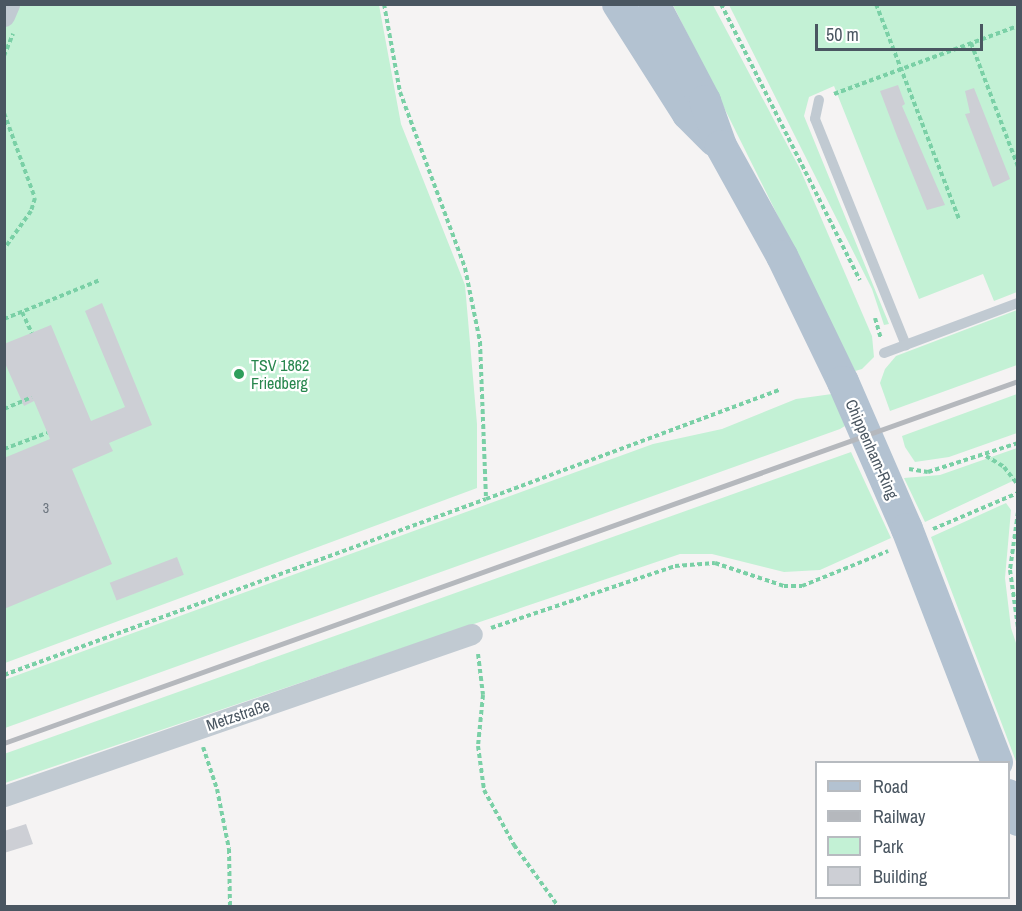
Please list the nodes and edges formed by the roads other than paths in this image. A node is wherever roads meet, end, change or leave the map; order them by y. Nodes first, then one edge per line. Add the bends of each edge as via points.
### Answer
1 (9, 4) edge
2 (618, 4) edge
3 (654, 4) edge
4 (4, 16) edge
5 (819, 100) road end
6 (721, 146) junction
7 (1017, 303) edge
8 (906, 345) junction
9 (884, 353) road end
10 (472, 634) road end
11 (997, 761) edge
12 (4, 796) edge
13 (1010, 801) edge
14 (1017, 820) edge

1 - 4 street
2 - 6 main road, Chippenham-Ring via 687,114
3 - 6 main road, Chippenham-Ring via 705,101
5 - 8 lane via 816,119
6 - 11 main road, Chippenham-Ring via 782,256 843,382 907,529
7 - 8 lane
8 - 9 lane
10 - 12 street, Metzstraße
13 - 14 main road

